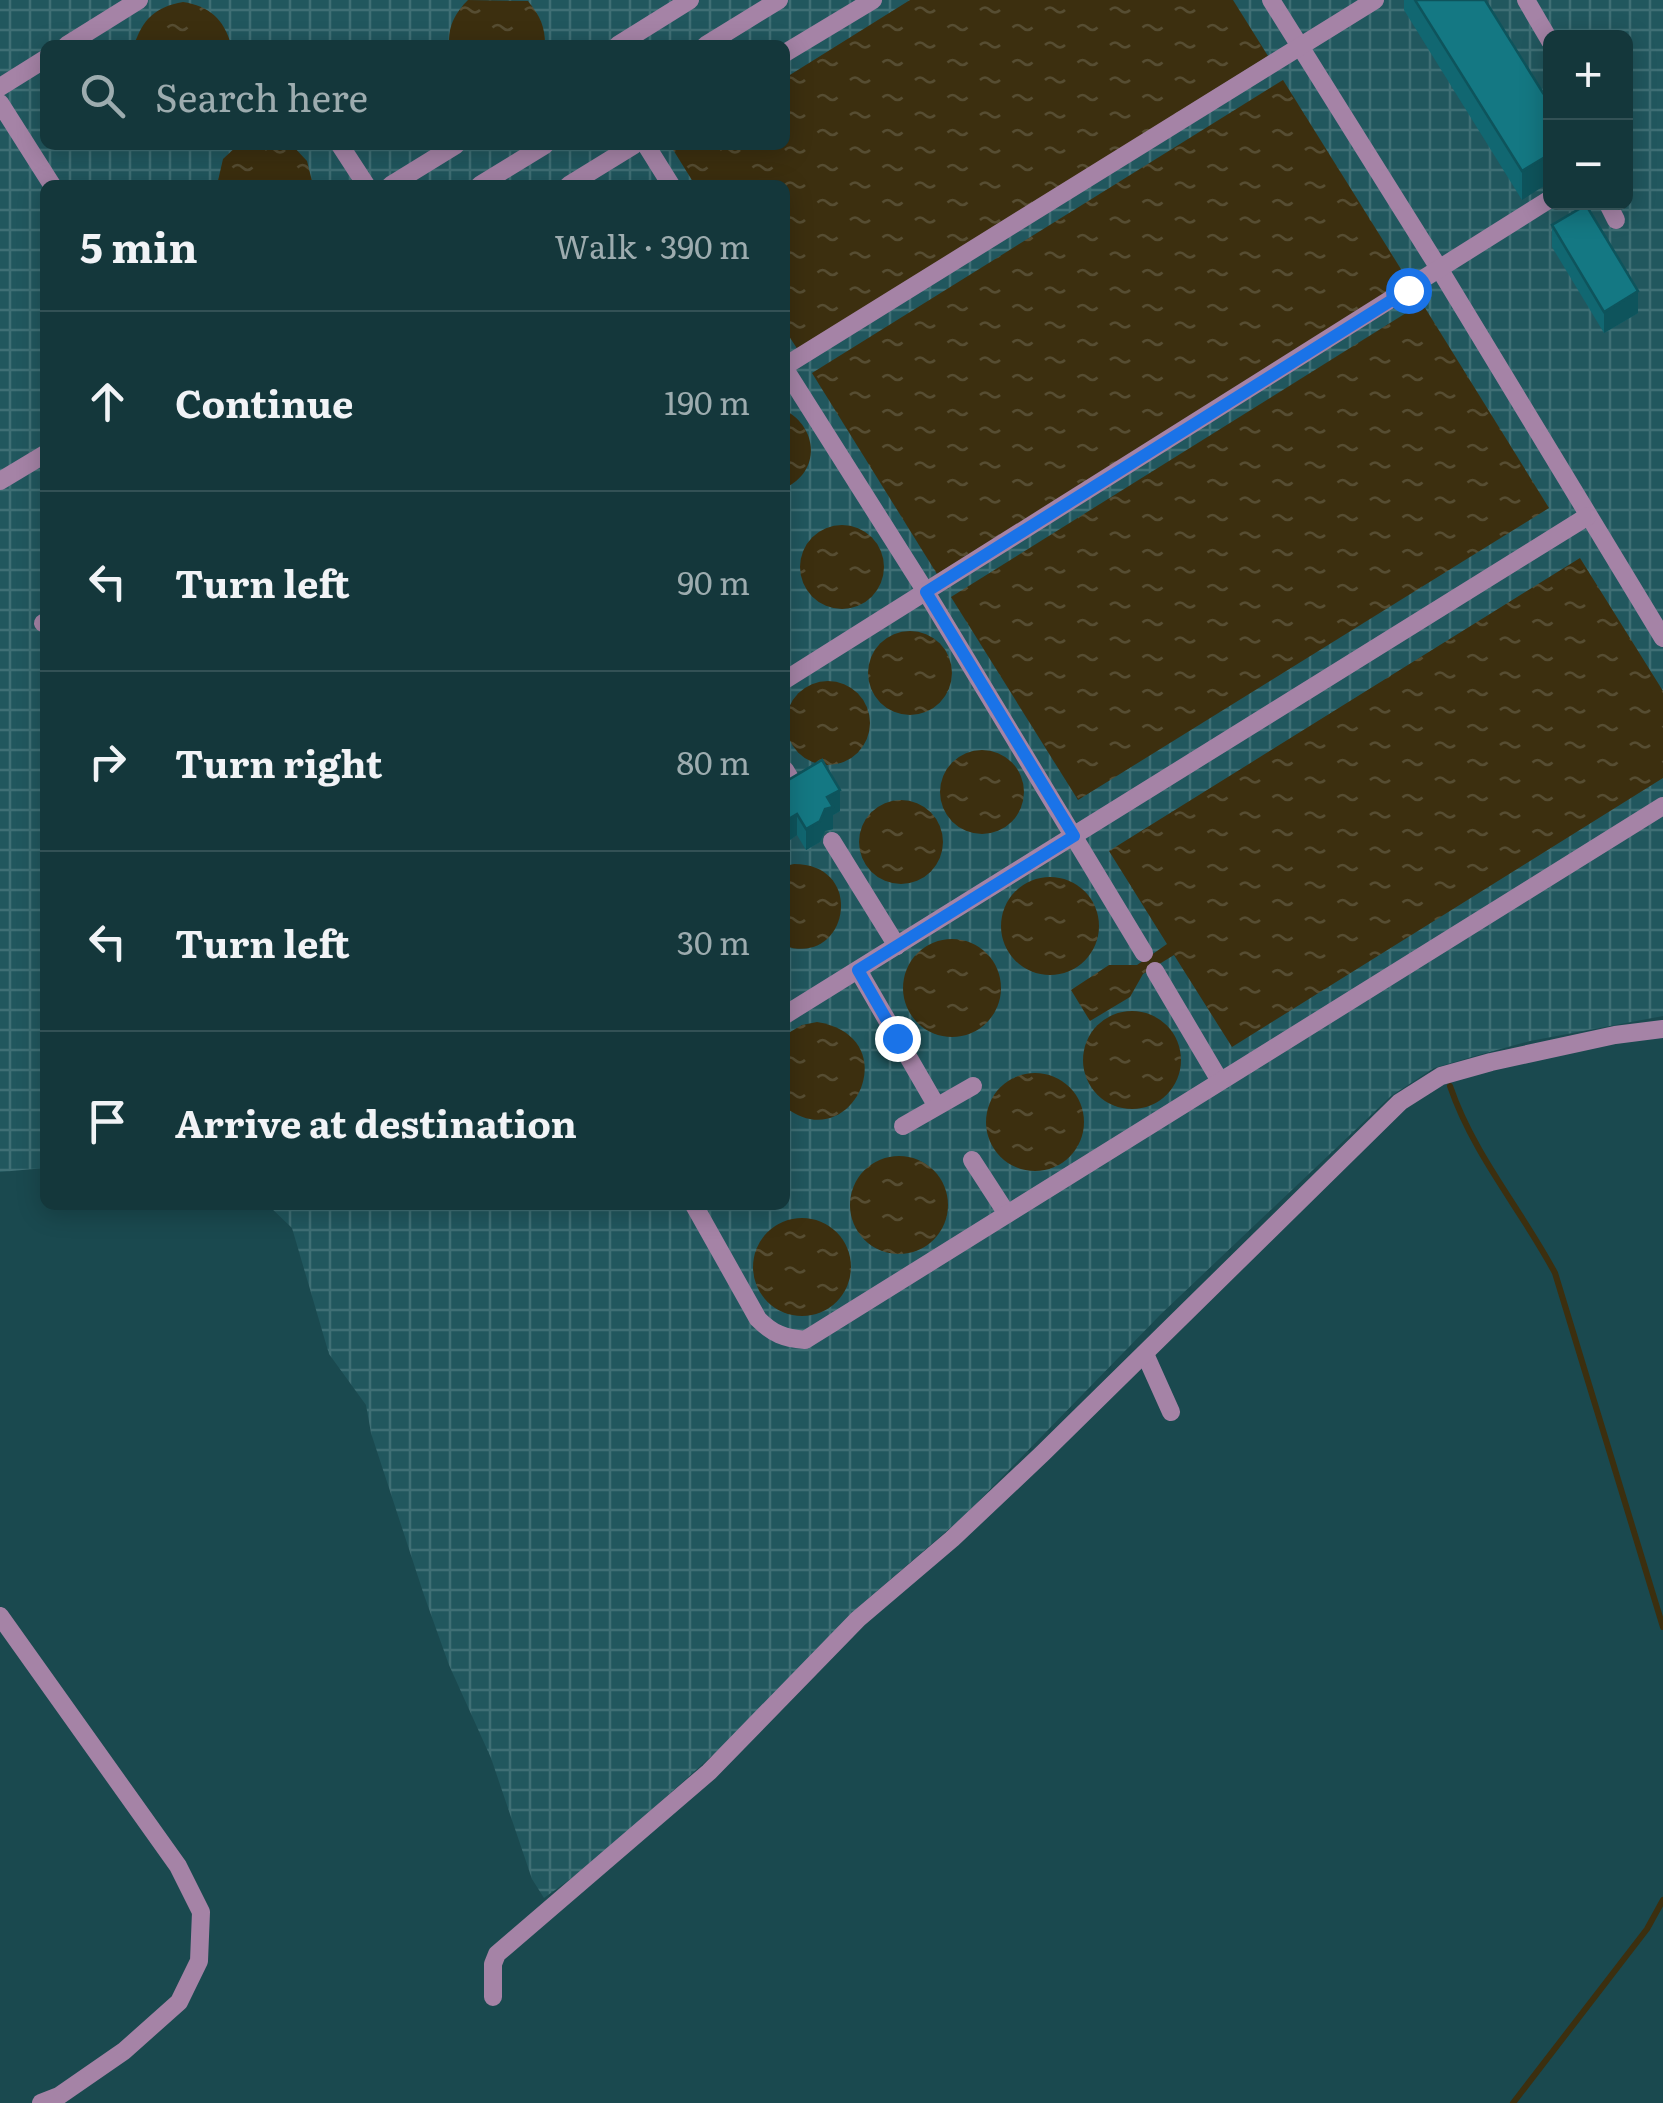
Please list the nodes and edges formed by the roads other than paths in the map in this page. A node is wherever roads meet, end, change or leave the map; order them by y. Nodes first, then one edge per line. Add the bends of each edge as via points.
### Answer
1 (139, 0) edge
2 (690, 0) edge
3 (779, 0) edge
4 (872, 0) edge
5 (1271, 0) edge
6 (1375, 0) edge
7 (1526, 0) edge
8 (1544, 30) edge
9 (75, 40) edge
10 (626, 40) edge
11 (714, 40) edge
12 (1300, 44) junction
13 (790, 50) edge
14 (40, 62) edge
15 (0, 87) edge
16 (0, 103) edge
17 (343, 150) edge
18 (448, 150) edge
19 (536, 150) edge
20 (626, 150) edge
21 (649, 150) edge
22 (49, 180) edge
23 (363, 180) edge
24 (399, 180) edge
25 (488, 180) edge
26 (577, 180) edge
27 (667, 180) edge
28 (1543, 204) edge
29 (1612, 210) edge
30 (1616, 220) dead end
31 (1440, 270) junction
32 (790, 365) edge
33 (790, 376) edge
34 (40, 457) edge
35 (0, 482) edge
36 (1588, 516) junction
37 (926, 592) junction
38 (1663, 638) edge
39 (790, 677) edge
40 (813, 773) edge
41 (790, 781) edge
42 (1663, 806) edge
43 (1074, 836) junction
44 (832, 842) dead end
45 (897, 946) junction
46 (1144, 953) dead end
47 (858, 970) junction
48 (1155, 971) dead end
49 (790, 1012) edge
50 (1663, 1029) edge
51 (1220, 1080) junction
52 (973, 1086) dead end
53 (936, 1105) junction
54 (903, 1126) dead end
55 (972, 1160) dead end
56 (697, 1210) edge
57 (1007, 1214) junction
58 (1145, 1354) junction
59 (1171, 1412) dead end
60 (0, 1616) edge
61 (493, 1997) dead end
62 (40, 2103) edge

1 - 9 lane
2 - 10 lane
3 - 11 lane
4 - 13 lane
5 - 12 lane
6 - 12 lane
7 - 8 lane
12 - 31 lane
12 - 32 lane
14 - 15 lane
16 - 22 lane
17 - 23 lane
18 - 24 lane
19 - 25 lane
20 - 26 lane
21 - 27 lane
28 - 31 lane
29 - 30 lane
31 - 36 lane
31 - 37 lane
33 - 37 lane
34 - 35 lane
36 - 38 lane
36 - 43 lane
37 - 39 lane
37 - 43 lane
40 - 41 lane
42 - 51 lane
43 - 45 lane
43 - 46 lane
44 - 45 lane
45 - 47 lane
47 - 49 lane
47 - 53 lane
48 - 51 lane
50 - 58 lane via 1491,1062 1416,1090
51 - 57 lane
52 - 53 lane
53 - 54 lane
55 - 57 lane
56 - 57 lane via 758,1319 771,1332 805,1340
58 - 59 lane
58 - 61 lane via 952,1539 858,1618 709,1772 497,1954
60 - 62 lane via 178,1866 200,1912 199,1961 179,2002 124,2051

